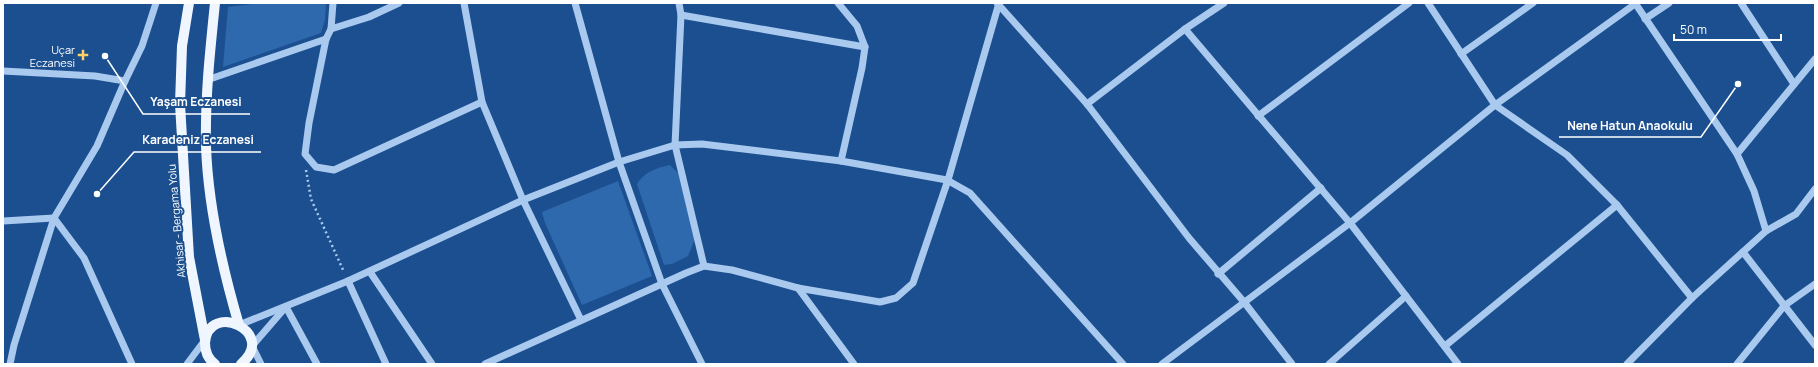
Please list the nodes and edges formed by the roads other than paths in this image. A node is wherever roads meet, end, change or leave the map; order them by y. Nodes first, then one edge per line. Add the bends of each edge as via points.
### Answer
1 (156, 3) edge
2 (189, 3) edge
3 (215, 3) edge
4 (333, 3) edge
5 (399, 3) edge
6 (464, 3) edge
7 (575, 3) edge
8 (679, 3) edge
9 (838, 3) edge
10 (998, 3) edge
11 (1224, 3) edge
12 (1409, 3) edge
13 (1428, 3) edge
14 (1533, 3) edge
15 (1635, 3) edge
16 (1669, 3) edge
17 (1741, 3) edge
18 (680, 15) junction
19 (1645, 19) junction
20 (331, 29) junction
21 (1185, 29) junction
22 (326, 39) junction
23 (865, 47) junction
24 (1461, 54) junction
25 (1815, 59) edge
26 (3, 71) edge
27 (207, 80) junction
28 (125, 81) junction
29 (1794, 84) junction
30 (482, 102) junction
31 (1087, 104) junction
32 (1495, 105) junction
33 (1258, 116) junction
34 (675, 145) junction
35 (1737, 154) junction
36 (841, 161) junction
37 (619, 162) junction
38 (948, 180) junction
39 (1321, 188) junction
40 (1815, 189) edge
41 (523, 200) junction
42 (1617, 205) junction
43 (54, 218) junction
44 (3, 221) edge
45 (1350, 223) junction
46 (1766, 231) junction
47 (1743, 252) junction
48 (704, 266) junction
49 (370, 272) junction
50 (1218, 274) junction
51 (348, 281) junction
52 (662, 284) junction
53 (1815, 284) edge
54 (798, 288) junction
55 (1406, 296) junction
56 (1692, 298) junction
57 (1244, 302) junction
58 (1784, 306) junction
59 (286, 307) junction
60 (581, 320) junction
61 (240, 325) junction
62 (205, 340) junction
63 (1815, 345) edge
64 (1445, 346) junction
65 (251, 350) junction
66 (10, 364) edge
67 (132, 364) edge
68 (187, 364) edge
69 (215, 364) edge
70 (242, 364) edge
71 (252, 364) edge
72 (261, 364) edge
73 (317, 364) edge
74 (386, 364) edge
75 (432, 364) edge
76 (485, 364) edge
77 (702, 364) edge
78 (854, 364) edge
79 (1123, 364) edge
80 (1162, 364) edge
81 (1292, 364) edge
82 (1329, 364) edge
83 (1458, 364) edge
84 (1627, 364) edge
85 (1737, 364) edge

1 - 28 street via 142,46
2 - 62 main road, Akhisar - Bergama Yolu via 182,46 180,104 189,257
3 - 27 main road
4 - 20 street
5 - 20 street via 369,18
6 - 30 street
7 - 37 street
8 - 18 street
9 - 23 street via 857,26
10 - 31 street
10 - 38 street
11 - 21 street
12 - 33 street
13 - 24 street
14 - 24 street
15 - 19 street
15 - 32 street
16 - 19 street
17 - 29 street
18 - 23 street
18 - 34 street
19 - 35 street
20 - 22 street
21 - 31 street
21 - 33 street
22 - 27 street
22 - 30 street via 308,123 305,154 316,167 334,170
23 - 36 street
24 - 32 street
25 - 29 street
26 - 28 street via 95,76
27 - 61 main road via 206,146 210,187 222,264
28 - 43 street via 97,146
29 - 35 street
30 - 41 street
31 - 50 street
32 - 42 street via 1567,155
32 - 45 street
33 - 39 street
34 - 36 street via 702,144
34 - 37 street
34 - 48 street
35 - 46 street via 1754,191
36 - 38 street
37 - 41 street
37 - 52 street
38 - 54 street via 913,283 896,298 880,302
38 - 79 street via 970,192
39 - 45 street
39 - 50 street
40 - 46 street via 1796,214
41 - 49 street
41 - 60 street
42 - 56 street
42 - 64 street
43 - 44 street
43 - 66 street
43 - 67 street via 84,258
45 - 55 street
45 - 57 street
46 - 47 street
47 - 56 street
47 - 58 street
48 - 52 street
48 - 54 street via 732,270
49 - 51 street
49 - 75 street
50 - 57 street
51 - 59 street
51 - 74 street
52 - 60 street
52 - 77 street
53 - 58 street
54 - 78 street
55 - 64 street
55 - 82 street
56 - 84 street
57 - 80 street
57 - 81 street
58 - 63 street
58 - 85 street
59 - 61 street
59 - 65 street
59 - 73 street
60 - 76 street
61 - 62 main road via 220,323 208,333
61 - 65 main road via 248,332
62 - 68 street
62 - 69 main road, Akhisar - Bergama Yolu via 207,356
64 - 83 street
65 - 70 main road
65 - 71 main road
65 - 72 street

